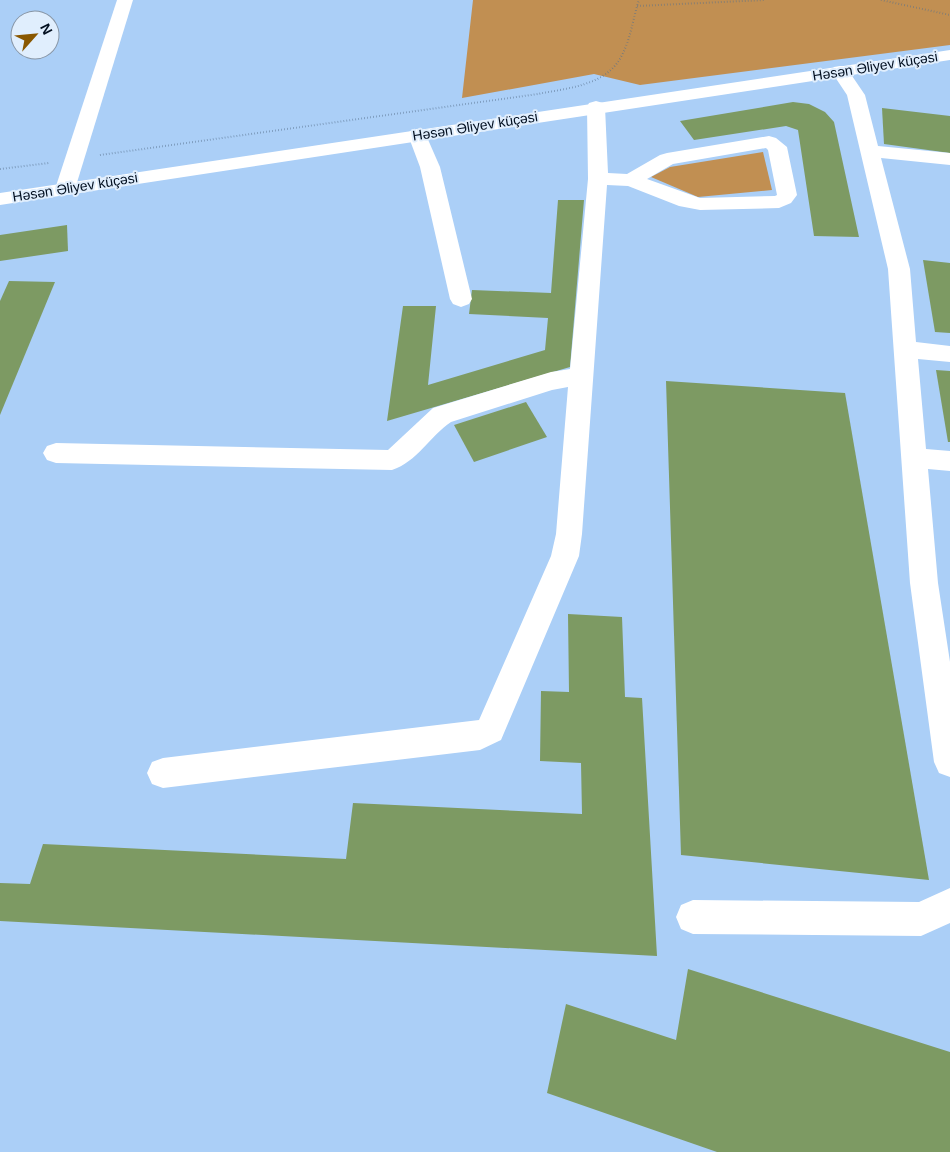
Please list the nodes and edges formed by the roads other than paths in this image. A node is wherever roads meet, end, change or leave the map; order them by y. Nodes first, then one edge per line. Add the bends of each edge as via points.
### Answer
1 (125, 0) edge
2 (950, 55) edge
3 (840, 72) junction
4 (596, 107) junction
5 (417, 135) junction
6 (869, 151) junction
7 (950, 158) edge
8 (598, 180) junction
9 (631, 180) junction
10 (65, 189) junction
11 (0, 198) edge
12 (461, 298) dead end
13 (905, 349) junction
14 (950, 354) edge
15 (581, 376) junction
16 (56, 453) dead end
17 (914, 458) junction
18 (950, 461) edge
19 (950, 762) edge
20 (163, 773) dead end
21 (950, 905) edge
22 (693, 916) dead end

1 - 10 main road
2 - 3 main road, Həsən Əliyev küçəsi
3 - 4 main road, Həsən Əliyev küçəsi
3 - 6 main road via 856,95
4 - 5 main road, Həsən Əliyev küçəsi
4 - 8 main road
5 - 10 main road, Həsən Əliyev küçəsi
5 - 12 main road via 430,168
6 - 7 main road
6 - 13 main road via 899,269
8 - 9 main road
8 - 15 main road
9 - 9 main road via 700,204 779,202 787,195 777,147 769,142 667,159
10 - 11 main road, Həsən Əliyev küçəsi
13 - 14 main road
13 - 17 main road
15 - 16 main road via 551,381 442,415 430,422 404,453 392,460
15 - 20 main road via 566,556 490,730 480,734
17 - 18 main road
17 - 19 main road via 924,583
21 - 22 main road via 921,919

